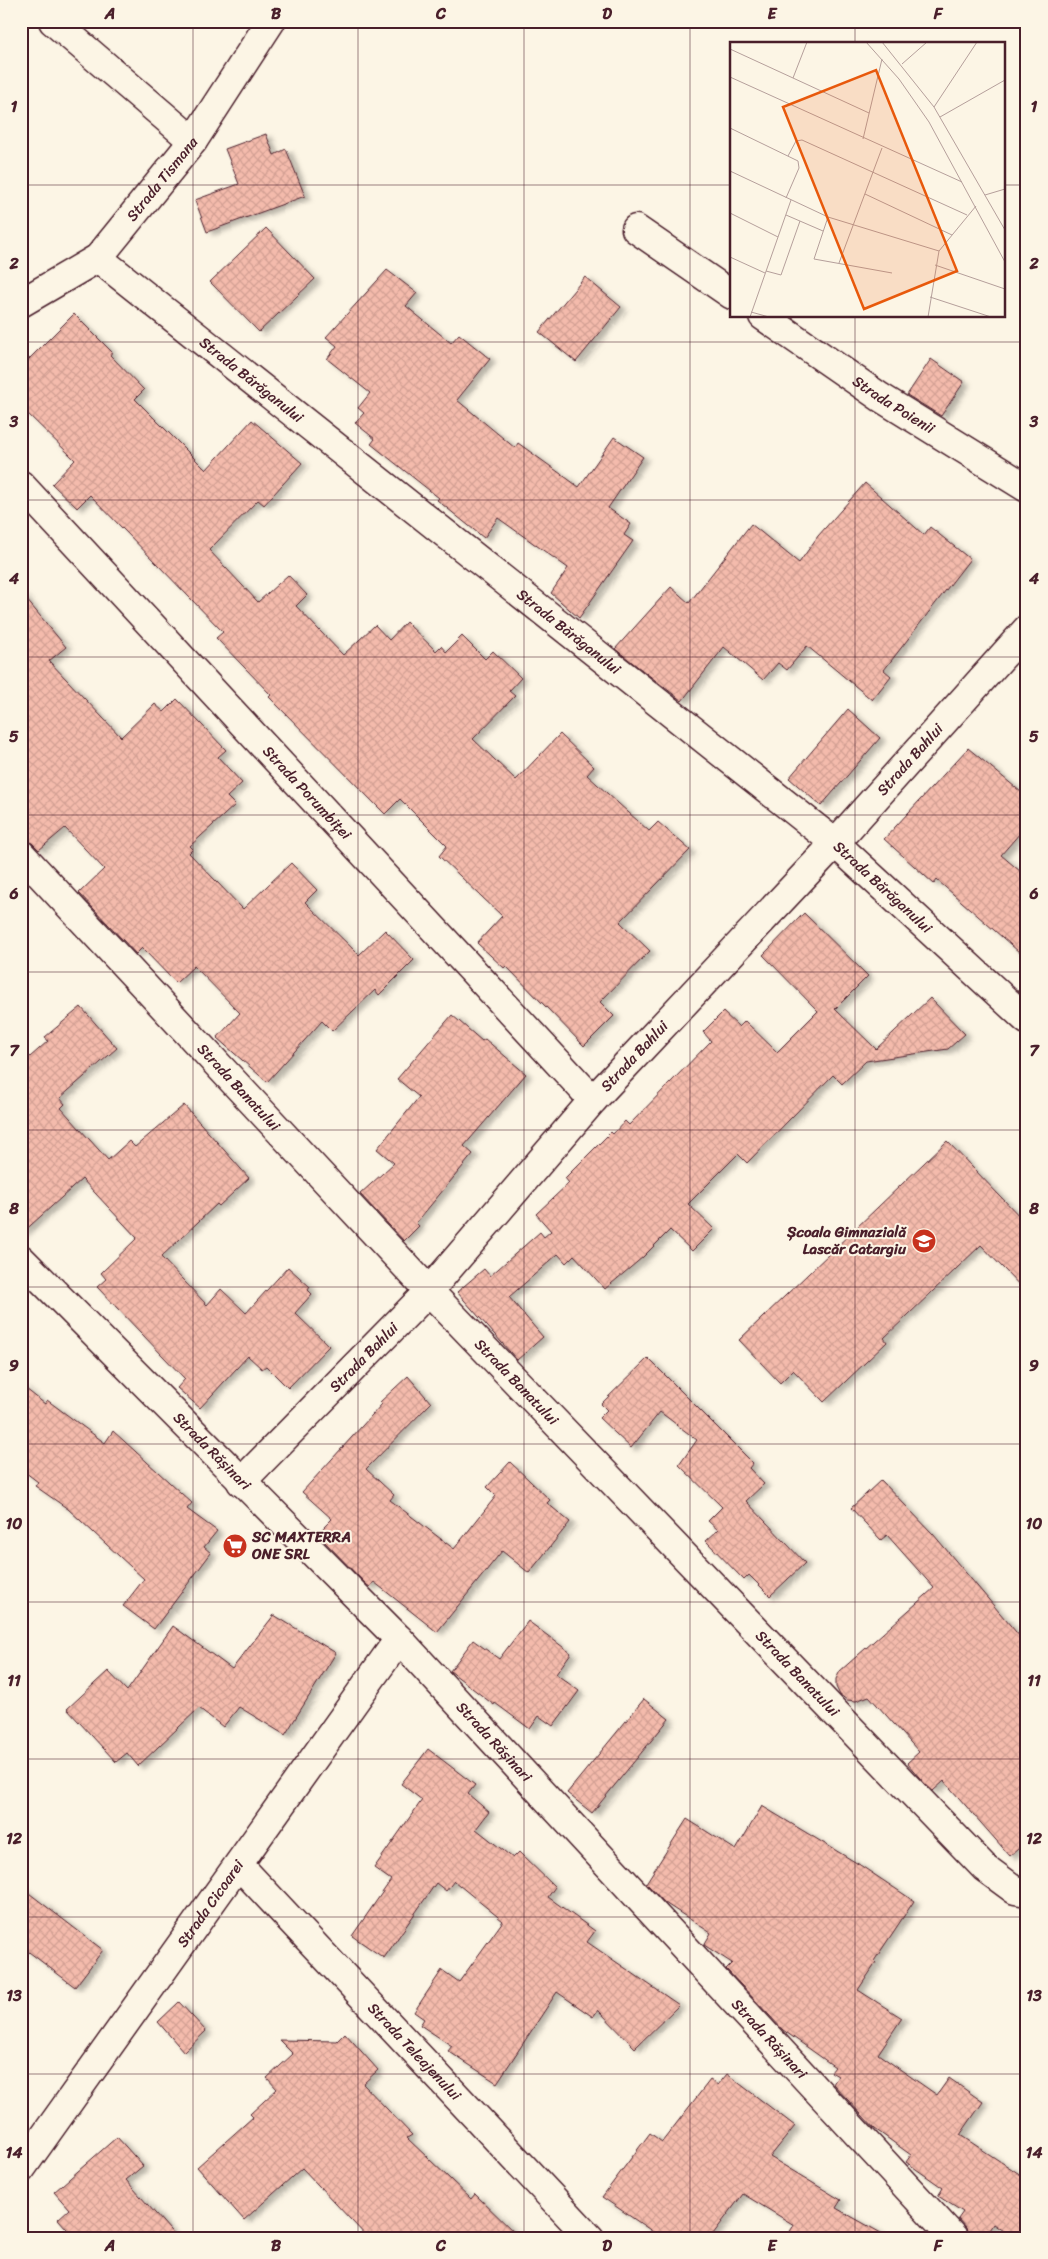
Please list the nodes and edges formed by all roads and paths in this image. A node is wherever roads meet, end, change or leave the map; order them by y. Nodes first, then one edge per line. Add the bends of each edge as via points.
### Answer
1 (53, 21) edge
2 (270, 21) edge
3 (194, 141) junction
4 (636, 229) dead end
5 (98, 258) junction
6 (730, 294) edge
7 (21, 304) edge
8 (766, 318) edge
9 (21, 485) edge
10 (1027, 488) edge
11 (1027, 629) edge
12 (835, 843) junction
13 (21, 854) edge
14 (1027, 1020) edge
15 (593, 1100) junction
16 (21, 1259) edge
17 (429, 1291) junction
18 (241, 1482) junction
19 (399, 1639) junction
20 (239, 1865) junction
21 (1027, 1892) edge
22 (21, 2169) edge
23 (590, 2238) edge
24 (954, 2238) edge

1 - 3 street
2 - 3 street, Strada Tismana
3 - 5 street, Strada Tismana
4 - 6 street
5 - 7 street, Strada Tismana
5 - 12 street, Strada Bărăganului
8 - 10 street, Strada Poienii via 880,397
9 - 15 street, Strada Porumbiței
11 - 12 street, Strada Bahlui
12 - 14 street, Strada Bărăganului
12 - 15 street, Strada Bahlui
13 - 17 street, Strada Banatului
15 - 17 street, Strada Bahlui
16 - 18 street, Strada Rășinari
17 - 18 street, Strada Bahlui
17 - 21 street, Strada Banatului via 985,1868 1015,1890
18 - 19 street, Strada Rășinari
19 - 20 street, Strada Cicoarei
19 - 24 street, Strada Rășinari
20 - 22 street, Strada Cicoarei
20 - 23 street, Strada Teleajenului

